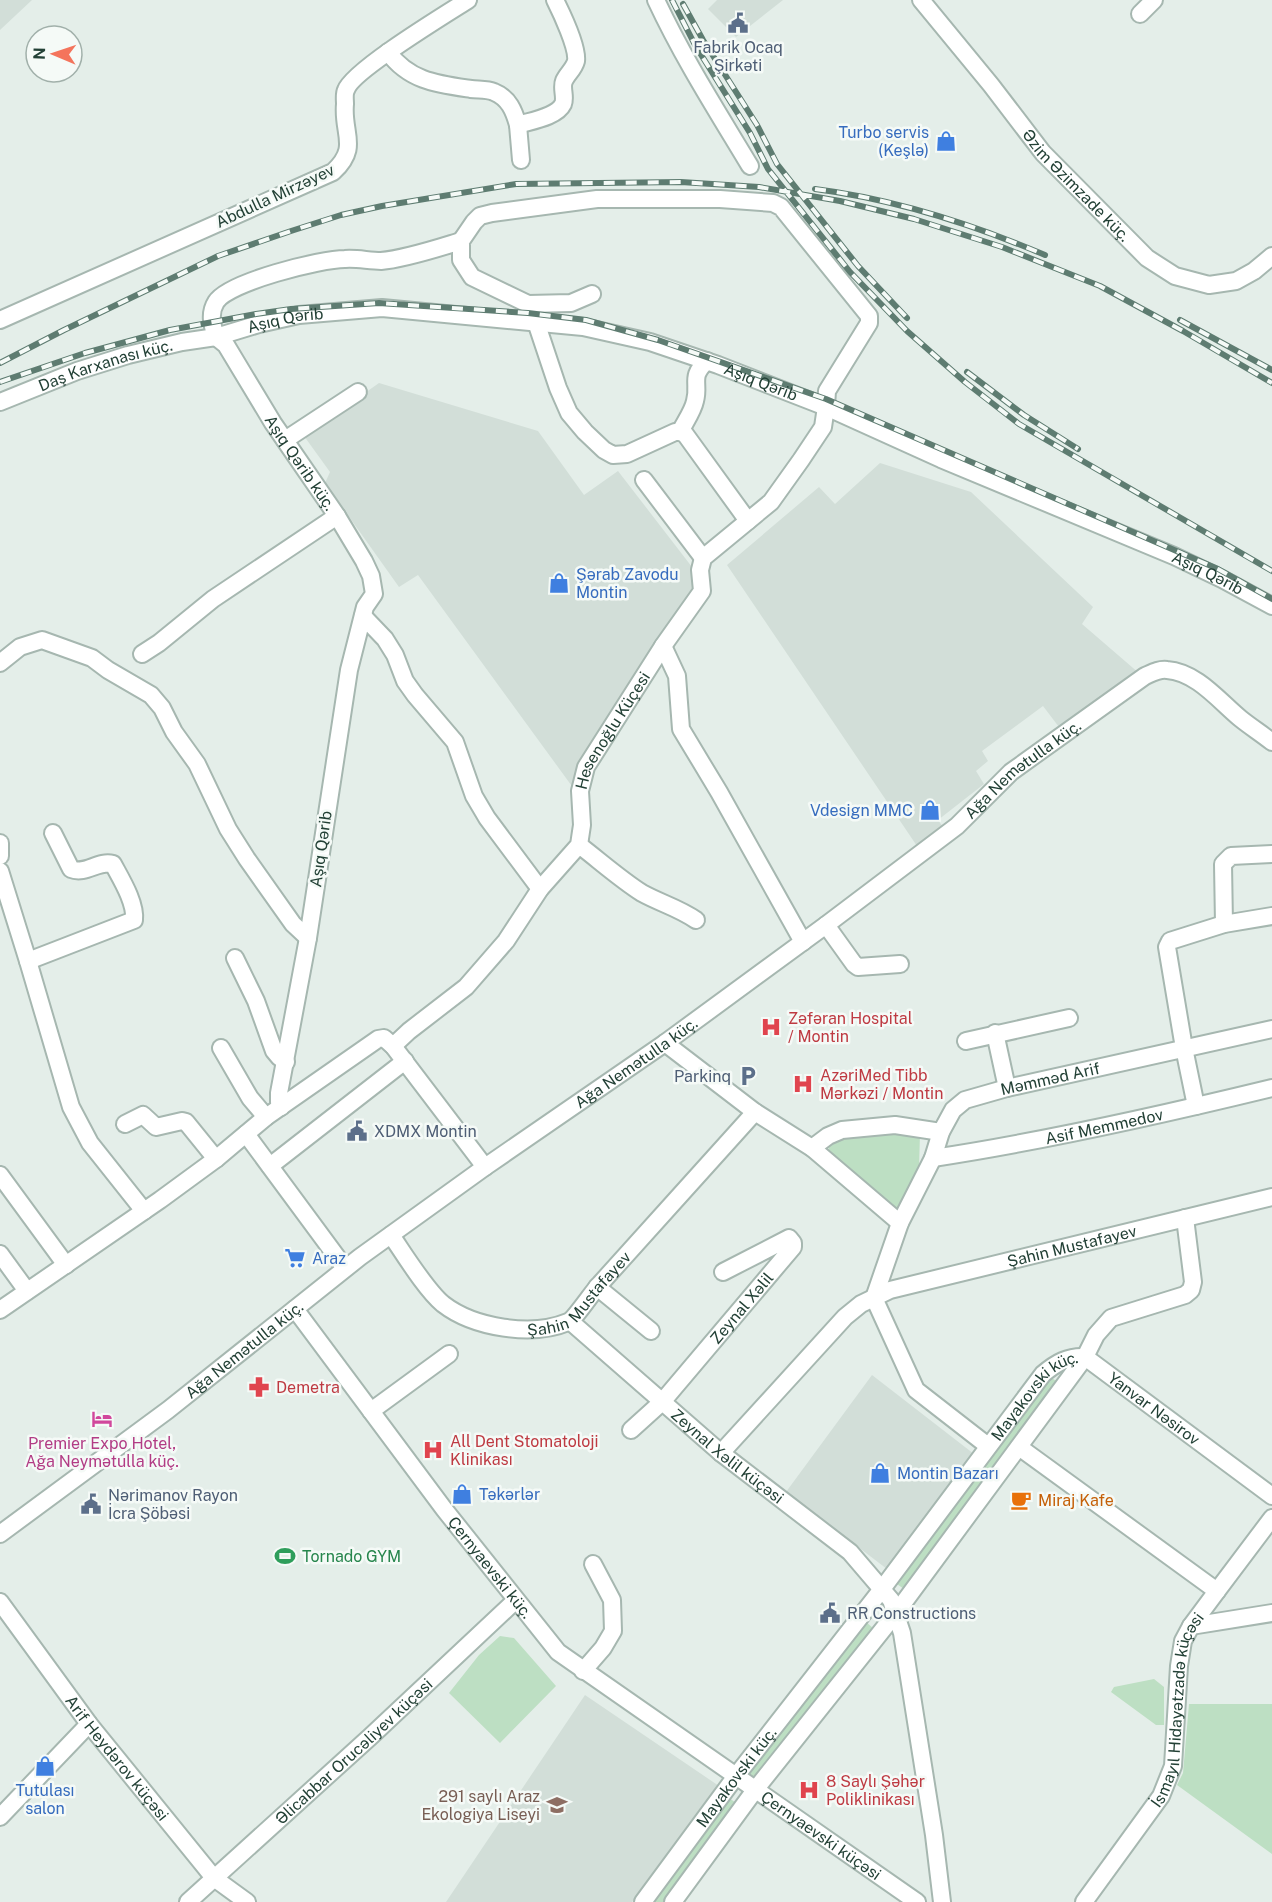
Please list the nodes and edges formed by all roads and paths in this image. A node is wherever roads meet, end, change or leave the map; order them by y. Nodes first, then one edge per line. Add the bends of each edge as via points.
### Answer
1 (468, 0) edge
2 (555, 0) edge
3 (656, 0) edge
4 (921, 0) edge
5 (1154, 0) edge
6 (1140, 14) dead end
7 (388, 52) junction
8 (518, 125) junction
9 (521, 160) dead end
10 (750, 166) dead end
11 (461, 241) junction
12 (1272, 256) edge
13 (592, 294) dead end
14 (0, 320) edge
15 (536, 322) junction
16 (216, 337) junction
17 (707, 361) junction
18 (358, 392) dead end
19 (0, 402) edge
20 (826, 408) junction
21 (680, 432) junction
22 (285, 440) junction
23 (644, 480) dead end
24 (337, 516) junction
25 (748, 521) junction
26 (704, 558) junction
27 (374, 594) joint
28 (1272, 606) edge
29 (363, 616) junction
30 (663, 646) junction
31 (142, 654) dead end
32 (0, 663) edge
33 (1272, 742) edge
34 (53, 833) dead end
35 (0, 843) edge
36 (579, 845) junction
37 (1272, 854) edge
38 (0, 856) edge
39 (0, 871) edge
40 (540, 889) junction
41 (1272, 916) edge
42 (696, 920) dead end
43 (1224, 924) junction
44 (826, 925) junction
45 (308, 938) junction
46 (803, 942) junction
47 (235, 958) dead end
48 (28, 961) junction
49 (900, 963) dead end
50 (1069, 1018) dead end
51 (1272, 1029) edge
52 (995, 1034) junction
53 (966, 1041) dead end
54 (665, 1043) junction
55 (393, 1046) junction
56 (221, 1048) dead end
57 (1184, 1048) junction
58 (405, 1061) junction
59 (286, 1062) junction
60 (1007, 1088) junction
61 (1272, 1088) edge
62 (1196, 1106) junction
63 (281, 1107) junction
64 (755, 1112) junction
65 (266, 1118) junction
66 (125, 1124) dead end
67 (941, 1132) junction
68 (246, 1134) junction
69 (812, 1148) junction
70 (933, 1158) junction
71 (216, 1159) junction
72 (270, 1166) junction
73 (485, 1167) junction
74 (0, 1175) edge
75 (1272, 1197) edge
76 (144, 1211) junction
77 (1185, 1218) junction
78 (900, 1223) junction
79 (391, 1235) junction
80 (0, 1254) edge
81 (66, 1265) junction
82 (345, 1268) junction
83 (723, 1272) dead end
84 (597, 1287) junction
85 (27, 1291) junction
86 (874, 1298) junction
87 (295, 1309) junction
88 (0, 1310) edge
89 (571, 1322) junction
90 (651, 1331) dead end
91 (449, 1354) dead end
92 (1085, 1357) junction
93 (662, 1402) junction
94 (371, 1411) junction
95 (631, 1430) dead end
96 (988, 1446) junction
97 (1019, 1447) junction
98 (721, 1453) junction
99 (1272, 1496) edge
100 (1272, 1518) edge
101 (0, 1534) edge
102 (593, 1564) dead end
103 (882, 1588) junction
104 (1217, 1591) junction
105 (516, 1600) junction
106 (0, 1602) edge
107 (896, 1613) junction
108 (1272, 1613) edge
109 (1191, 1626) junction
110 (583, 1671) junction
111 (89, 1724) junction
112 (736, 1776) junction
113 (755, 1790) junction
114 (0, 1817) edge
115 (214, 1878) junction
116 (188, 1902) edge
117 (247, 1902) edge
118 (643, 1902) edge
119 (673, 1902) edge
120 (916, 1902) edge
121 (942, 1902) edge
122 (1084, 1902) edge

1 - 7 street, Abdulla Mirzəyev
2 - 8 street via 576,56 564,80 564,102 554,113
3 - 10 street via 702,88
4 - 12 street, Əzim Əzimzade küç. via 1043,153 1147,258 1175,276 1209,285 1236,281
5 - 6 street
7 - 8 street via 412,74 439,84 493,91 513,107
7 - 14 street, Abdulla Mirzəyev via 346,90 344,109 349,146 347,157 333,172
8 - 9 street
11 - 13 street via 461,260 471,277 528,304 571,303
11 - 16 street via 380,261 327,260 240,286 216,302 211,322
11 - 20 street via 480,216 597,199 774,203 869,316 869,323 826,391
15 - 16 street, Aşıq Qərib via 382,308 299,315
15 - 17 street, Aşıq Qərib via 583,327 650,342
15 - 21 street via 569,413 604,450 613,455 627,454
16 - 19 street, Daş Karxanası küç. via 128,355
16 - 22 street, Aşıq Qərib küç. via 226,345
17 - 20 street, Aşıq Qərib
17 - 21 street via 697,371 696,399
18 - 22 street
20 - 25 street via 823,427 801,460 771,502
20 - 28 street, Aşıq Qərib via 1174,556
21 - 25 street
22 - 24 street, Aşıq Qərib küç.
23 - 26 street
24 - 27 street, Aşıq Qərib küç. via 364,561
24 - 31 street via 213,599
25 - 26 street
26 - 30 street, Hesenoğlu Küçesi via 700,570 702,591
27 - 29 street, Aşıq Qərib
29 - 40 street via 385,639 415,695 455,742 474,796
29 - 45 street, Aşıq Qərib via 349,670
30 - 36 street, Hesenoğlu Küçesi via 586,767 580,790
30 - 46 street via 677,676 681,729
32 - 45 street via 20,647 42,640 92,658 152,695 197,764 240,849 293,924
33 - 44 street, Ağa Nemətulla küç. via 1188,676 1166,670 1145,676 1011,772 957,826
34 - 48 street via 75,871 113,864 126,888 134,920
35 - 38 street
36 - 40 street
36 - 42 street via 640,891
37 - 43 street via 1231,856 1223,864
39 - 48 street
40 - 55 street via 506,941 466,987
41 - 43 street
43 - 57 street via 1170,941 1167,947
44 - 46 street, Ağa Nemətulla küç.
44 - 49 street via 854,964 863,968
45 - 59 street, Aşıq Qərib
46 - 54 street, Ağa Nemətulla küç.
47 - 59 street via 256,1000 274,1051
48 - 76 street via 71,1107 90,1143
50 - 52 street
51 - 57 street, Məmməd Arif
52 - 53 street
52 - 60 street
54 - 64 street
54 - 73 street, Ağa Nemətulla küç.
55 - 58 street
55 - 63 street via 384,1038 372,1041
56 - 65 street
57 - 60 street, Məmməd Arif
57 - 62 street
58 - 72 street
58 - 73 street
59 - 63 street, Aşıq Qərib via 279,1093
60 - 67 street, Məmməd Arif via 964,1100 953,1110
61 - 62 street, Asif Memmedov
62 - 70 street, Asif Memmedov
63 - 65 street
64 - 69 street
64 - 84 street, Şahin Mustafayev
65 - 68 street
66 - 71 street via 143,1115 156,1127 186,1122
67 - 69 street via 895,1125 842,1130
67 - 70 street, Məmməd Arif
68 - 71 street
68 - 72 street
69 - 78 street
70 - 78 street, Məmməd Arif
71 - 76 street
72 - 82 street
73 - 79 street, Ağa Nemətulla küç.
74 - 81 street
75 - 77 street, Şahin Mustafayev
76 - 81 street
77 - 86 street, Şahin Mustafayev via 891,1290
77 - 92 street via 1191,1290 1112,1318 1096,1335
78 - 86 street
79 - 82 street, Ağa Nemətulla küç.
79 - 89 street, Şahin Mustafayev via 432,1293 465,1318 513,1329 541,1329
80 - 85 street
81 - 85 street
82 - 87 street, Ağa Nemətulla küç.
83 - 93 street, Zeynal Xəlil via 789,1238 792,1241 793,1248
84 - 89 street, Şahin Mustafayev
84 - 90 street
85 - 88 street
86 - 96 street via 916,1390
86 - 98 street, Şahin Mustafayev via 844,1317
87 - 94 street, Çernyaevski küç.
87 - 101 street, Ağa Nemətulla küç. via 168,1410
89 - 93 street, Zeynal Xəlil küçəsi
91 - 94 street
92 - 96 street, Mayakovski küç. via 1066,1359 1043,1374
92 - 97 street, Mayakovski küç.
92 - 99 street, Yanvar Nəsirov
93 - 95 street, Zeynal Xəlil
93 - 98 street, Zeynal Xəlil küçəsi
94 - 105 street, Çernyaevski küç.
96 - 103 street, Mayakovski küç.
97 - 104 street
97 - 107 street, Mayakovski küç.
98 - 103 street, Zeynal Xəlil küçəsi via 850,1552
100 - 104 street, İsmayıl Hidayətzadə küçəsi
102 - 110 street via 612,1600 613,1631
103 - 107 street, Zeynal Xəlil küçəsi
103 - 112 street, Mayakovski küç.
104 - 109 street, İsmayıl Hidayətzadə küçəsi
105 - 110 street, Çernyaevski küç. via 558,1652
105 - 115 street, Əlicabbar Orucəliyev küçəsi
106 - 111 street, Arif Heydərov küçəsi
107 - 113 street, Mayakovski küç.
107 - 121 street, Zeynal Xəlil küçəsi
108 - 109 street
109 - 122 street, İsmayıl Hidayətzadə küçəsi via 1180,1653 1173,1766 1168,1781
110 - 112 street, Çernyaevski küç.
111 - 114 street
111 - 115 street, Arif Heydərov küçəsi
112 - 113 street, Çernyaevski küçəsi
112 - 118 street, Mayakovski küç.
113 - 119 street, Mayakovski küç.
113 - 120 street, Çernyaevski küçəsi
115 - 116 street, Əlicabbar Orucəliyev küçəsi
115 - 117 street, Arif Heydərov küçəsi

